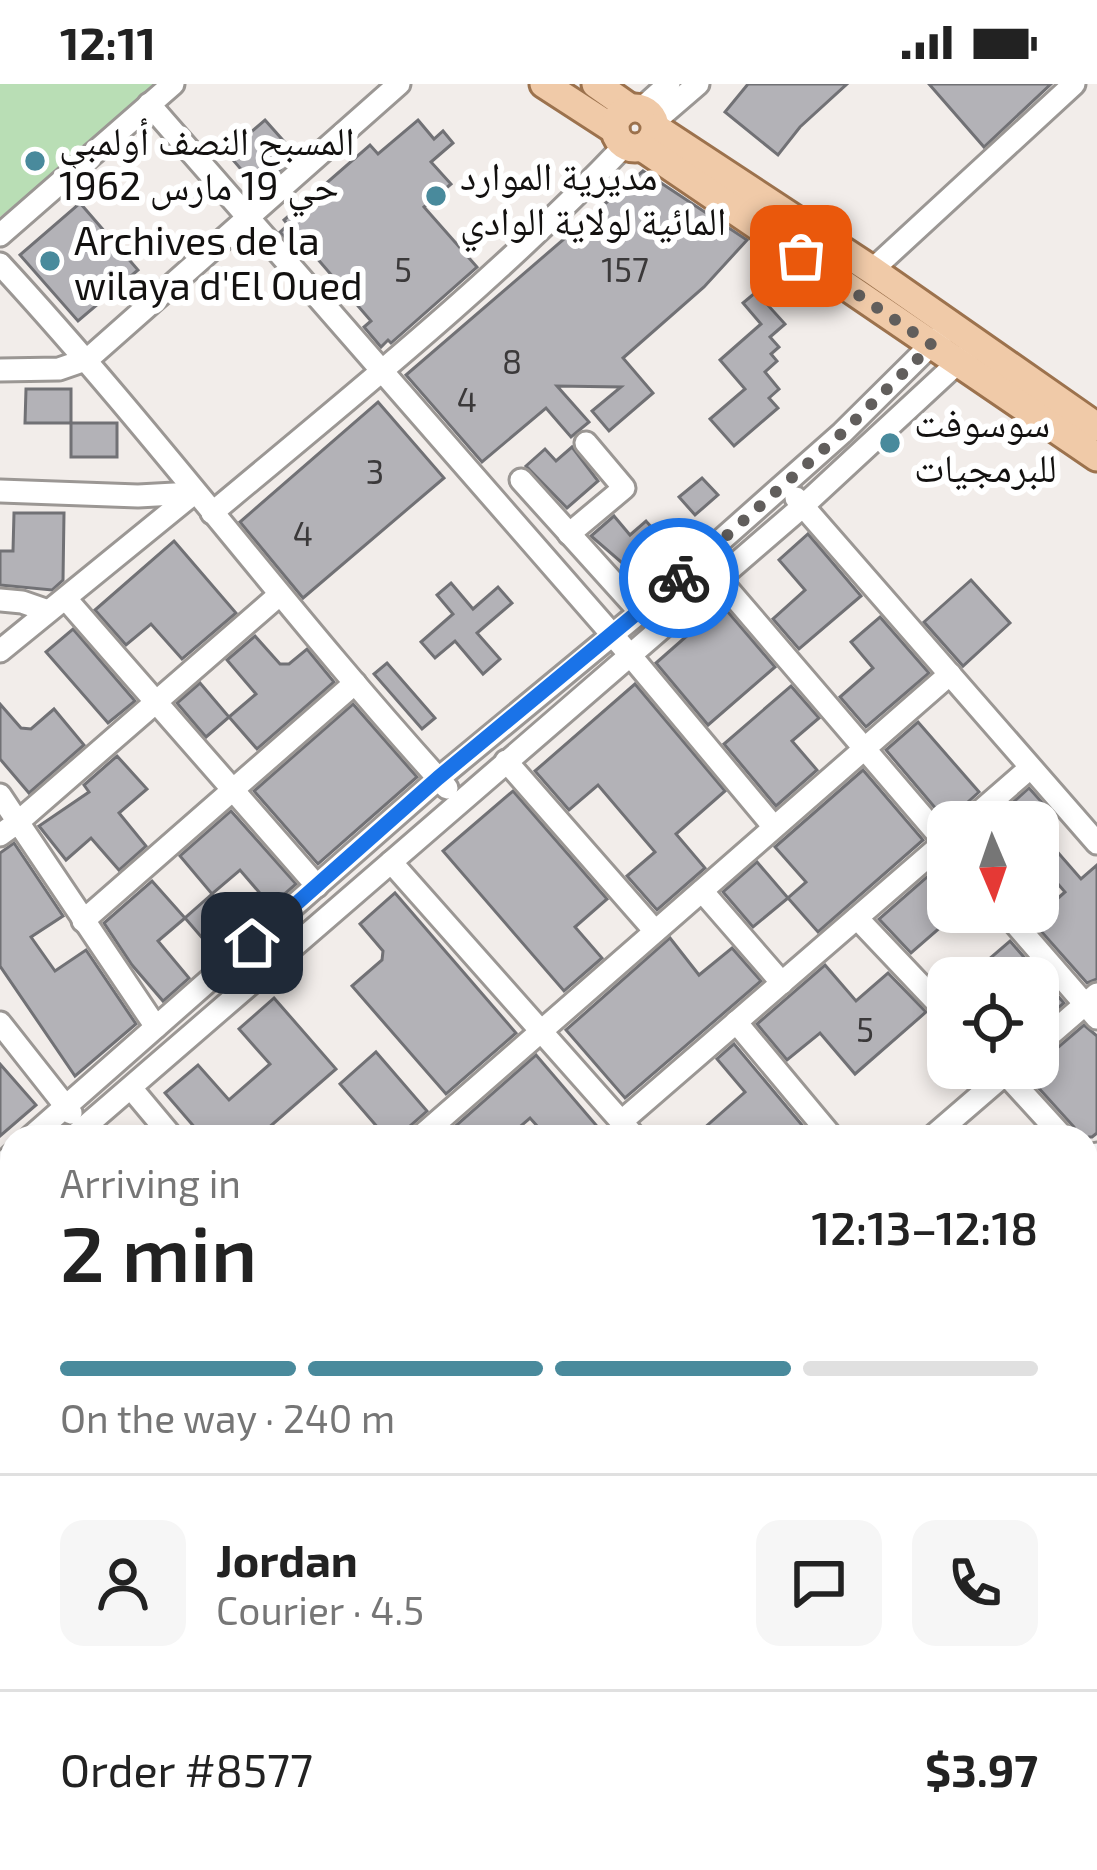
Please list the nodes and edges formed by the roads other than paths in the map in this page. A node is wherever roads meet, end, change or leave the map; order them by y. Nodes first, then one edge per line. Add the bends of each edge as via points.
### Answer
1 (173, 84) edge
2 (399, 84) edge
3 (544, 84) edge
4 (596, 84) edge
5 (669, 84) edge
6 (698, 84) edge
7 (1074, 84) edge
8 (149, 104) junction
9 (638, 127) junction
10 (246, 219) junction
11 (0, 235) edge
12 (0, 264) edge
13 (872, 270) junction
14 (941, 335) junction
15 (968, 353) junction
16 (88, 359) junction
17 (0, 370) edge
18 (381, 372) junction
19 (1097, 427) edge
20 (586, 443) dead end
21 (1097, 457) edge
22 (521, 480) dead end
23 (784, 484) junction
24 (0, 491) edge
25 (194, 493) junction
26 (803, 506) junction
27 (212, 513) junction
28 (568, 534) junction
29 (719, 579) junction
30 (278, 596) junction
31 (0, 600) edge
32 (57, 605) junction
33 (640, 612) junction
34 (613, 635) junction
35 (0, 651) edge
36 (630, 656) junction
37 (950, 674) junction
38 (355, 683) junction
39 (156, 702) junction
40 (864, 749) junction
41 (506, 760) junction
42 (1030, 769) junction
43 (438, 778) junction
44 (231, 790) junction
45 (0, 795) edge
46 (458, 801) junction
47 (993, 801) edge
48 (927, 820) edge
49 (774, 827) junction
50 (9, 828) edge
51 (1097, 843) edge
52 (927, 859) edge
53 (391, 862) junction
54 (317, 886) junction
55 (702, 891) junction
56 (857, 918) junction
57 (82, 921) junction
58 (656, 931) junction
59 (1025, 933) edge
60 (782, 983) junction
61 (927, 992) edge
62 (1093, 1006) edge
63 (736, 1022) junction
64 (156, 1027) junction
65 (1059, 1030) edge
66 (2, 1031) edge
67 (542, 1031) junction
68 (131, 1088) junction
69 (985, 1089) edge
70 (1022, 1089) edge
71 (65, 1106) junction
72 (45, 1125) edge
73 (74, 1125) edge
74 (86, 1125) edge
75 (162, 1125) edge
76 (434, 1125) edge
77 (624, 1125) edge
78 (632, 1125) edge
79 (822, 1125) edge
80 (945, 1125) edge
81 (1053, 1125) edge

1 - 8 street
2 - 10 street
3 - 9 main road
4 - 9 main road
5 - 9 street
6 - 9 street
7 - 13 street
8 - 10 street
8 - 11 street
9 - 13 main road
9 - 14 main road
9 - 18 street via 559,215
10 - 16 street
10 - 18 street
12 - 16 street
13 - 14 main road
14 - 15 main road
14 - 23 street
15 - 19 main road
15 - 21 main road
15 - 26 street
16 - 17 street via 59,369
16 - 25 street
18 - 27 street
18 - 34 street
20 - 28 street via 624,488
22 - 28 street
23 - 26 street
23 - 33 street
24 - 25 street
25 - 27 street
25 - 32 street
26 - 29 street
26 - 37 street
27 - 30 street
28 - 33 street
29 - 36 street
29 - 40 street
30 - 38 street
30 - 39 street
31 - 32 street
32 - 35 street
32 - 39 street
33 - 34 street
34 - 36 street
34 - 43 street
36 - 41 street
36 - 49 street
37 - 40 street
37 - 42 street
38 - 43 street
38 - 44 street
39 - 44 street
39 - 50 street
40 - 48 street
40 - 49 street
41 - 46 street
41 - 58 street
42 - 47 street
42 - 51 street
43 - 46 street
43 - 54 street
44 - 54 street
44 - 57 street
45 - 50 street
46 - 53 street
49 - 55 street
50 - 57 street
52 - 56 street
53 - 67 street
53 - 68 street
54 - 64 street
55 - 58 street
55 - 60 street
56 - 60 street
56 - 61 street
57 - 64 street
58 - 67 street
59 - 62 street
60 - 63 street
62 - 65 street
63 - 78 street
63 - 79 street
64 - 71 street
66 - 71 street
67 - 76 street
67 - 77 street
68 - 74 street
68 - 75 street
69 - 80 street
70 - 81 street
71 - 72 street
71 - 73 street

